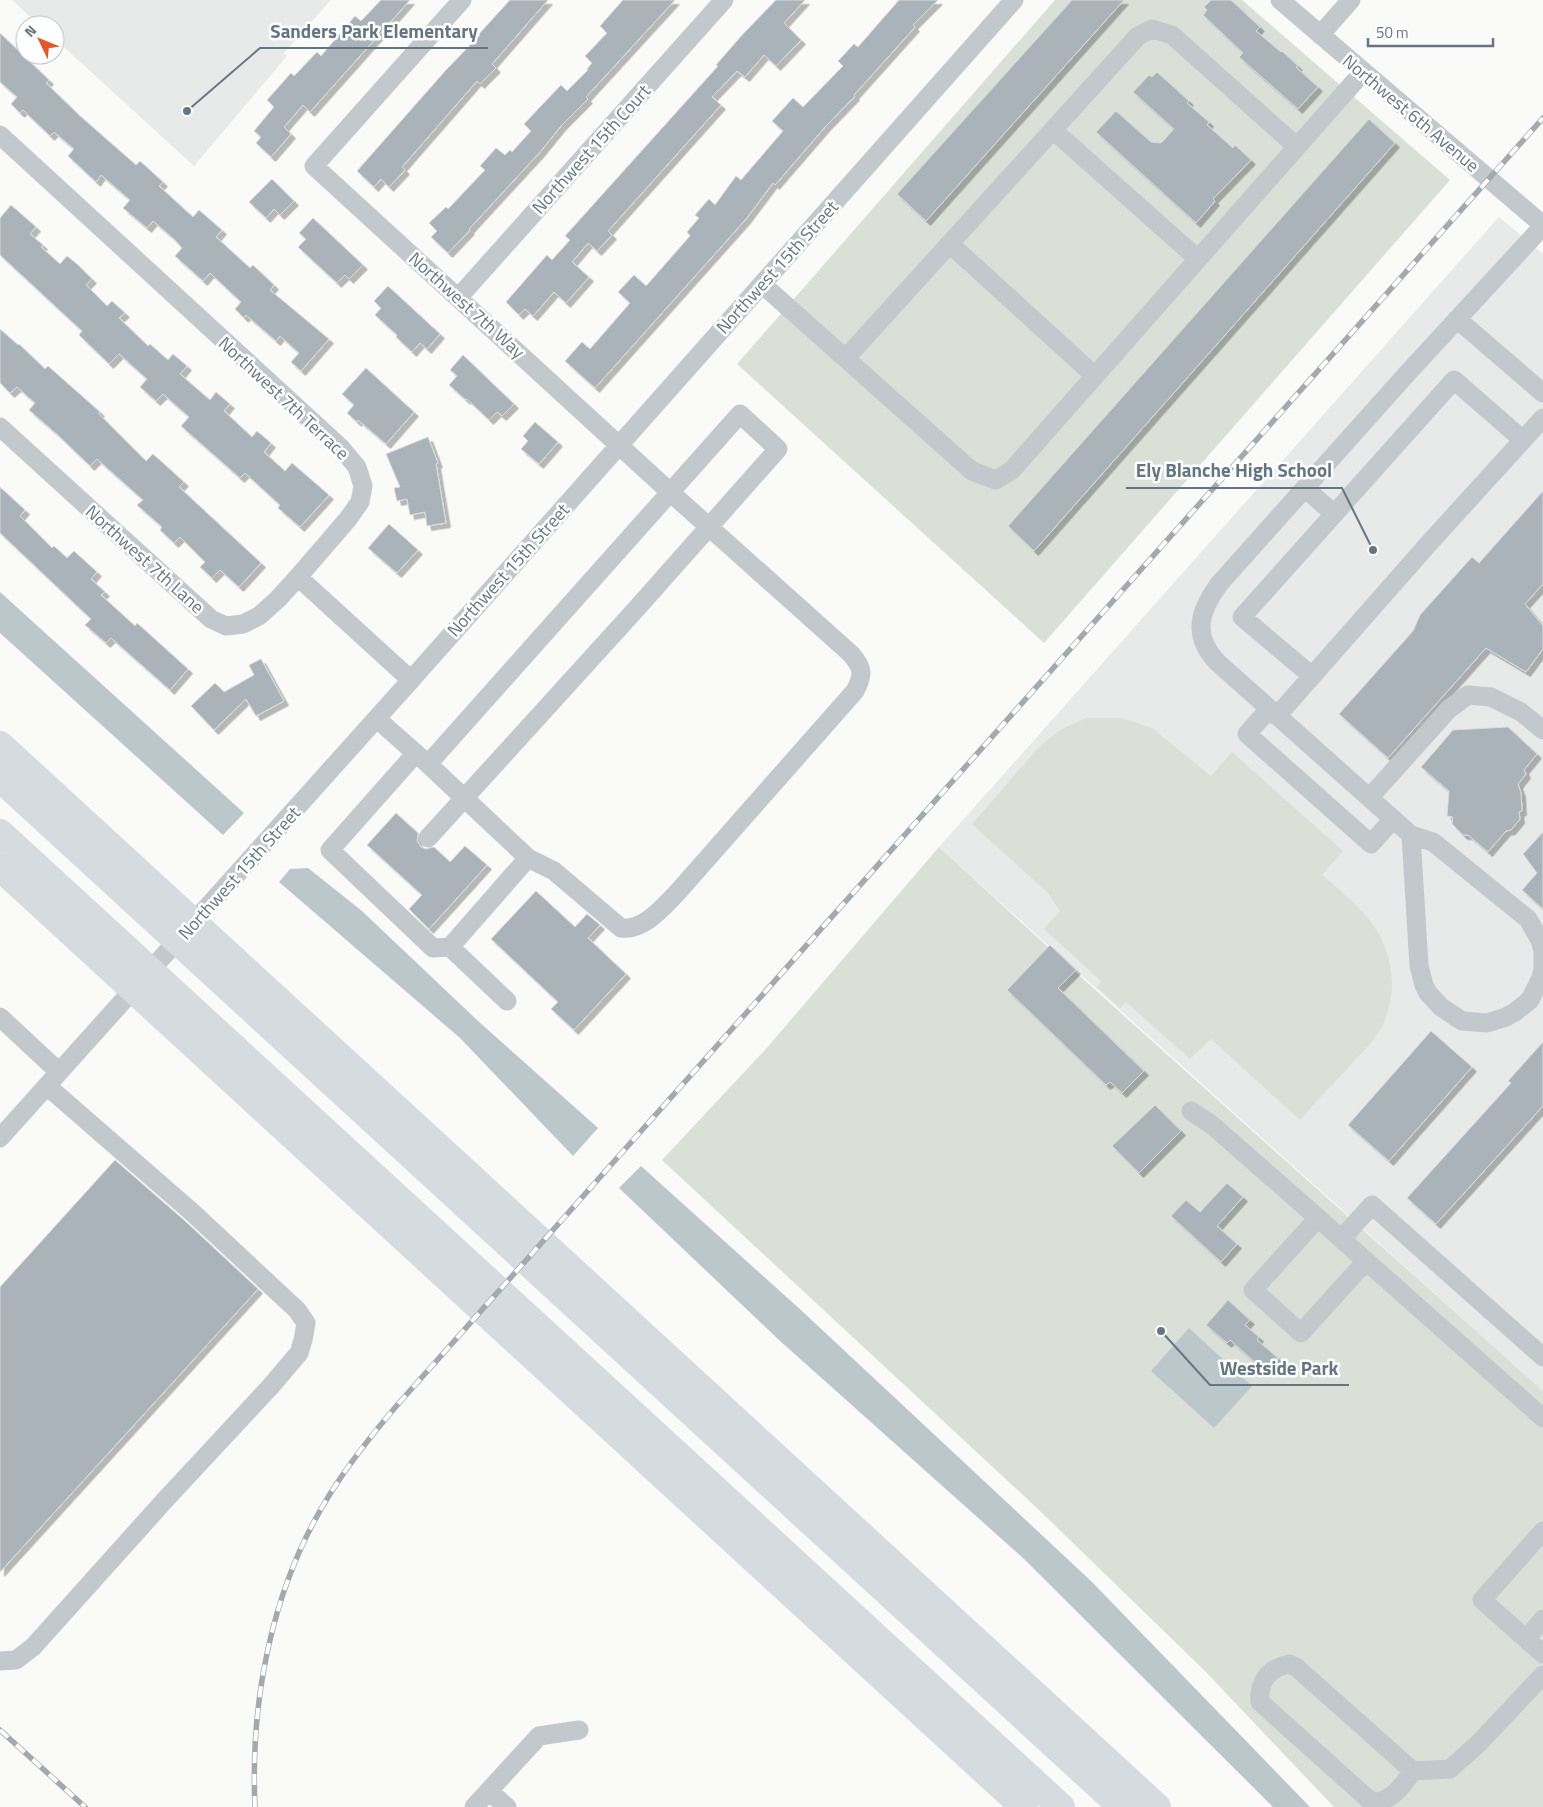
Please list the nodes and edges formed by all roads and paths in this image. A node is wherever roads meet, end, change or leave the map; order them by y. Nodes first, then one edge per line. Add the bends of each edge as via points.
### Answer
1 (462, 0) edge
2 (724, 0) edge
3 (1351, 0) edge
4 (1284, 1) edge
5 (1008, 2) edge
6 (1320, 35) junction
7 (1363, 72) junction
8 (1053, 130) junction
9 (0, 136) edge
10 (1297, 147) junction
11 (1543, 226) edge
12 (950, 244) junction
13 (1198, 259) junction
14 (762, 284) junction
15 (458, 298) junction
16 (1457, 319) junction
17 (846, 358) junction
18 (1095, 376) junction
19 (1543, 393) edge
20 (1543, 418) edge
21 (0, 427) edge
22 (1523, 440) junction
23 (619, 445) junction
24 (1305, 488) junction
25 (670, 492) junction
26 (1334, 514) junction
27 (708, 526) junction
28 (298, 577) junction
29 (1312, 676) junction
30 (411, 680) junction
31 (1273, 712) junction
32 (377, 719) junction
33 (1543, 730) edge
34 (0, 745) edge
35 (422, 759) junction
36 (0, 778) edge
37 (1370, 797) junction
38 (464, 798) junction
39 (1393, 818) junction
40 (0, 833) edge
41 (1411, 835) junction
42 (428, 838) dead end
43 (528, 858) junction
44 (0, 867) edge
45 (137, 887) junction
46 (93, 936) junction
47 (450, 947) junction
48 (507, 1001) dead end
49 (0, 1017) edge
50 (59, 1072) junction
51 (47, 1086) junction
52 (1191, 1112) dead end
53 (0, 1138) edge
54 (1318, 1218) junction
55 (1342, 1238) junction
56 (1366, 1261) junction
57 (573, 1287) junction
58 (529, 1336) junction
59 (1543, 1357) edge
60 (1543, 1418) edge
61 (1543, 1531) edge
62 (1543, 1619) edge
63 (1526, 1639) junction
64 (1543, 1654) edge
65 (0, 1660) edge
66 (1543, 1675) edge
67 (579, 1730) dead end
68 (1413, 1771) junction
69 (489, 1791) junction
70 (474, 1807) edge
71 (507, 1807) edge
72 (1024, 1807) edge
73 (1061, 1807) edge
74 (1122, 1807) edge
75 (1157, 1807) edge

1 - 15 street, Northwest 7th Way via 314,166
2 - 15 street, Northwest 15th Court
3 - 6 street
4 - 6 street, Northwest 6th Avenue
5 - 14 street, Northwest 15th Street
6 - 7 street, Northwest 6th Avenue
7 - 10 street
7 - 11 street, Northwest 6th Avenue
8 - 10 street via 1138,36 1152,29 1172,35
8 - 12 street
8 - 13 street
9 - 28 street, Northwest 7th Terrace via 358,467 363,486 360,502
10 - 13 street
11 - 16 street
12 - 17 street
12 - 18 street
13 - 18 street
14 - 17 street
14 - 23 street, Northwest 15th Street
15 - 23 street, Northwest 7th Way
16 - 19 street
16 - 24 street
17 - 18 street via 972,470 996,480 1012,470
20 - 22 street
21 - 28 street, Northwest 7th Lane via 211,619 226,626 243,624 259,616
22 - 26 street via 1454,380
22 - 29 street
23 - 25 street, Northwest 7th Way
23 - 30 street, Northwest 15th Street
24 - 26 street
24 - 31 street via 1220,583 1201,617 1207,651
25 - 27 street, Northwest 7th Way
25 - 27 street via 740,414 778,449
25 - 35 street
26 - 29 street via 1242,617
27 - 38 street
27 - 43 street, Northwest 7th Way via 851,654 862,674 855,691 676,894 640,925 621,928 554,871
28 - 30 street
29 - 31 street
30 - 32 street, Northwest 15th Street
31 - 37 street
31 - 39 street via 1247,734 1371,844
32 - 35 street
32 - 50 street, Northwest 15th Street
33 - 37 street via 1521,712 1491,698 1468,695 1449,709
34 - 45 highway
35 - 38 street
35 - 47 street via 330,850 433,948
36 - 45 highway
37 - 39 street
38 - 42 street
38 - 43 street
39 - 41 street
40 - 46 highway
41 - 41 street via 1419,966 1428,993 1441,1007 1462,1021 1486,1023 1506,1017 1530,1000 1540,980 1543,951 1537,934 1528,919 1432,842
43 - 47 street
44 - 46 highway
45 - 57 highway
46 - 58 highway
47 - 48 street
49 - 50 street
50 - 51 street, Northwest 15th Street
51 - 53 street, Northwest 15th Street
51 - 65 street via 193,1213 297,1310 306,1323 299,1353 271,1386 33,1647 16,1660
52 - 54 street via 1212,1125
54 - 55 street
54 - 56 street via 1253,1290 1301,1333
55 - 56 street
55 - 59 street via 1372,1205
56 - 60 street
57 - 74 highway
57 - 75 highway
58 - 72 highway
58 - 73 highway
61 - 63 street via 1482,1600
62 - 63 street
63 - 64 street
66 - 68 street via 1479,1744 1450,1769
67 - 69 street via 539,1736
68 - 68 street via 1296,1667 1282,1665 1267,1674 1259,1693 1260,1702 1374,1803 1388,1799
69 - 70 street
69 - 71 street

